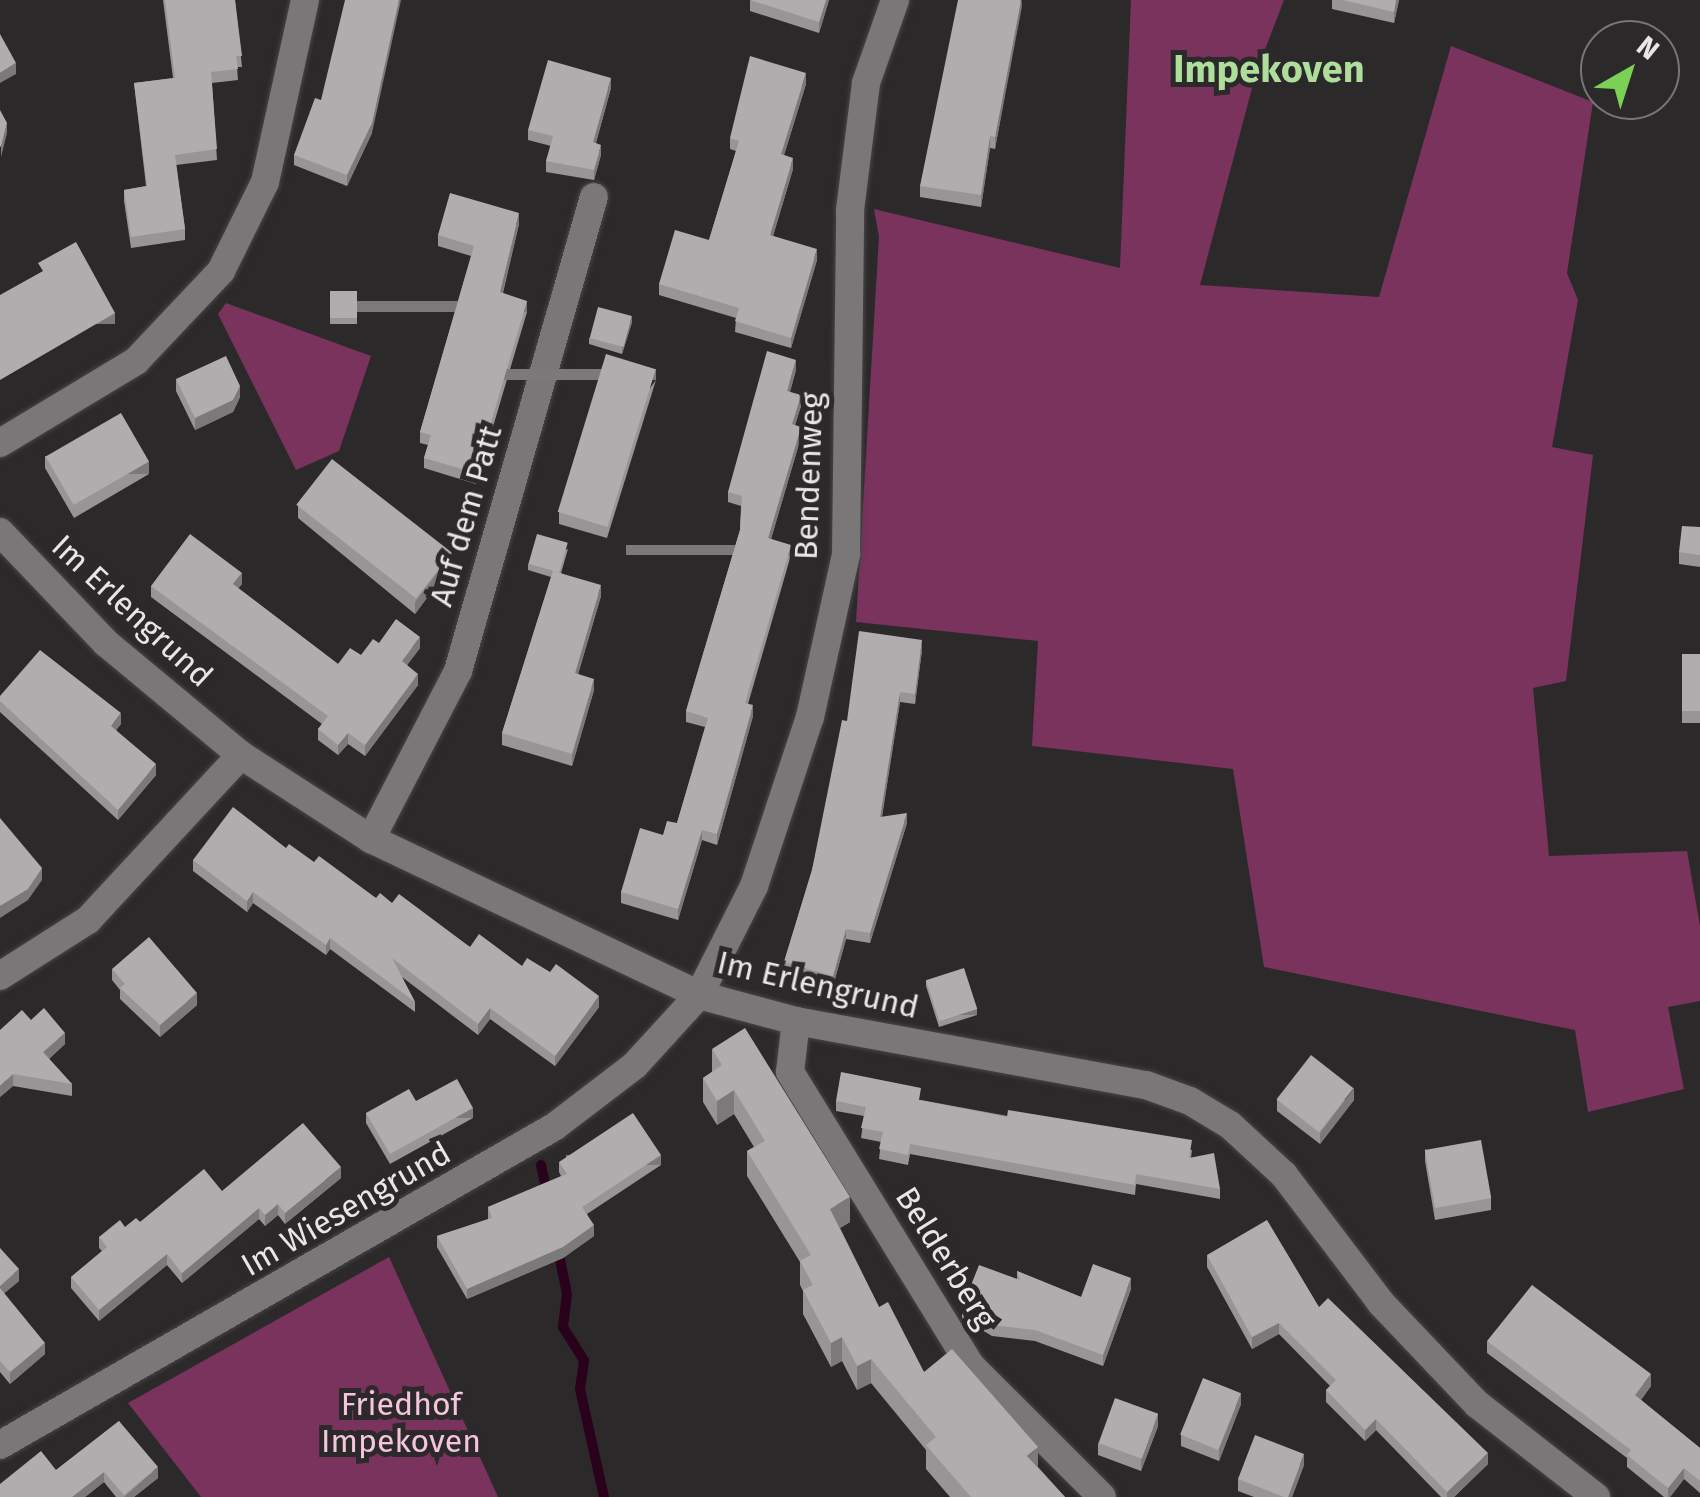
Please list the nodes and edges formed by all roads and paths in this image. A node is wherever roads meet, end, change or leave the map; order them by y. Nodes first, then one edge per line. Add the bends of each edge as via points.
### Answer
1 (304, 0) edge
2 (895, 0) edge
3 (594, 198) dead end
4 (0, 443) edge
5 (0, 532) edge
6 (241, 755) junction
7 (371, 839) junction
8 (0, 976) edge
9 (699, 995) junction
10 (796, 1021) junction
11 (0, 1445) edge
12 (1582, 1493) edge
13 (1102, 1497) edge

1 - 4 street via 265,182 221,270 136,361
2 - 9 street, Bendenweg via 866,82 850,210 846,554 810,717 754,886
3 - 7 street, Auf dem Patt via 458,671
5 - 6 street, Im Erlengrund via 106,643
6 - 7 street, Im Erlengrund
6 - 8 street via 88,920
7 - 9 street, Im Erlengrund
9 - 10 street, Im Erlengrund
9 - 11 street, Im Wiesengrund via 635,1064 554,1127
10 - 12 street, Im Erlengrund via 1146,1085 1230,1125 1284,1174 1380,1303 1476,1404
10 - 13 street, Belderberg via 790,1072 970,1366

